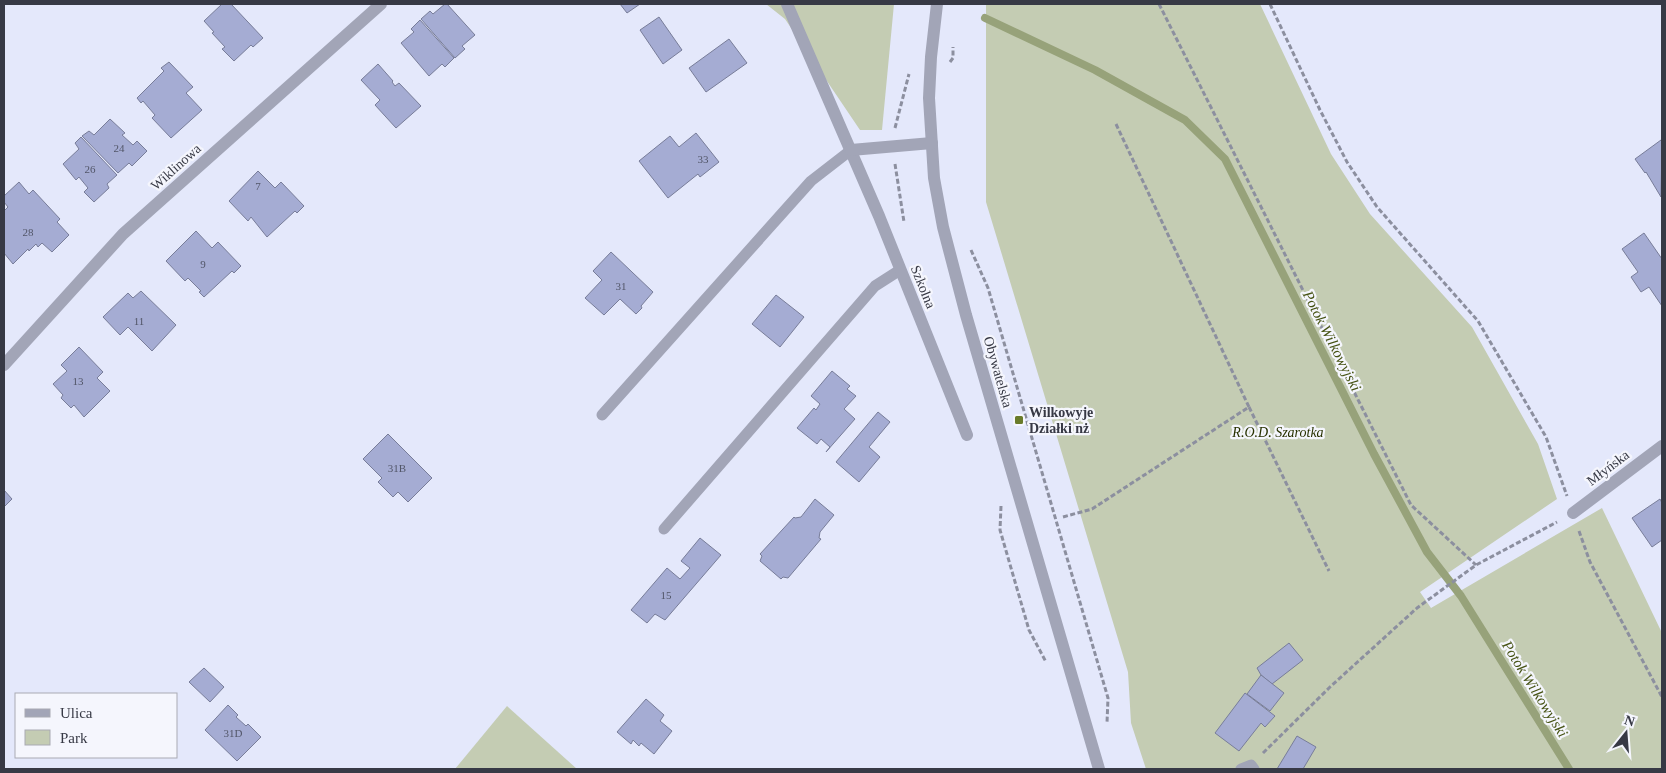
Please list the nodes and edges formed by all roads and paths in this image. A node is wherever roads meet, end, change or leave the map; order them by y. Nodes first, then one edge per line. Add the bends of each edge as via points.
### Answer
1 (381, 4) edge
2 (787, 4) edge
3 (937, 4) edge
4 (1159, 4) edge
5 (1270, 4) edge
6 (953, 58) dead end
7 (947, 66) dead end
8 (1116, 124) dead end
9 (932, 143) junction
10 (851, 150) junction
11 (968, 244) dead end
12 (900, 270) junction
13 (4, 365) edge
14 (1249, 407) junction
15 (602, 415) dead end
16 (967, 435) dead end
17 (1662, 446) edge
18 (1573, 513) junction
19 (1063, 517) dead end
20 (664, 529) dead end
21 (1476, 565) junction
22 (1329, 571) dead end
23 (1662, 697) edge
24 (1107, 726) dead end
25 (1248, 768) edge
26 (1099, 769) edge

1 - 13 street, Wiklinowa via 123,234
2 - 10 street, Szkolna
3 - 9 street, Obywatelska via 929,98
4 - 21 path via 1411,505
5 - 18 path via 1347,162 1377,207 1478,321 1546,437
6 - 7 path
8 - 14 path
9 - 10 street
9 - 26 street, Obywatelska via 934,178 943,227 966,315
10 - 12 street, Szkolna
10 - 15 lane via 810,181
11 - 24 path via 988,288 1108,698
12 - 16 street, Szkolna
12 - 20 lane via 875,286
14 - 19 path via 1092,509
14 - 22 path
17 - 18 street, Młyńska
18 - 21 path
18 - 23 path via 1590,562
21 - 25 path via 1417,608

